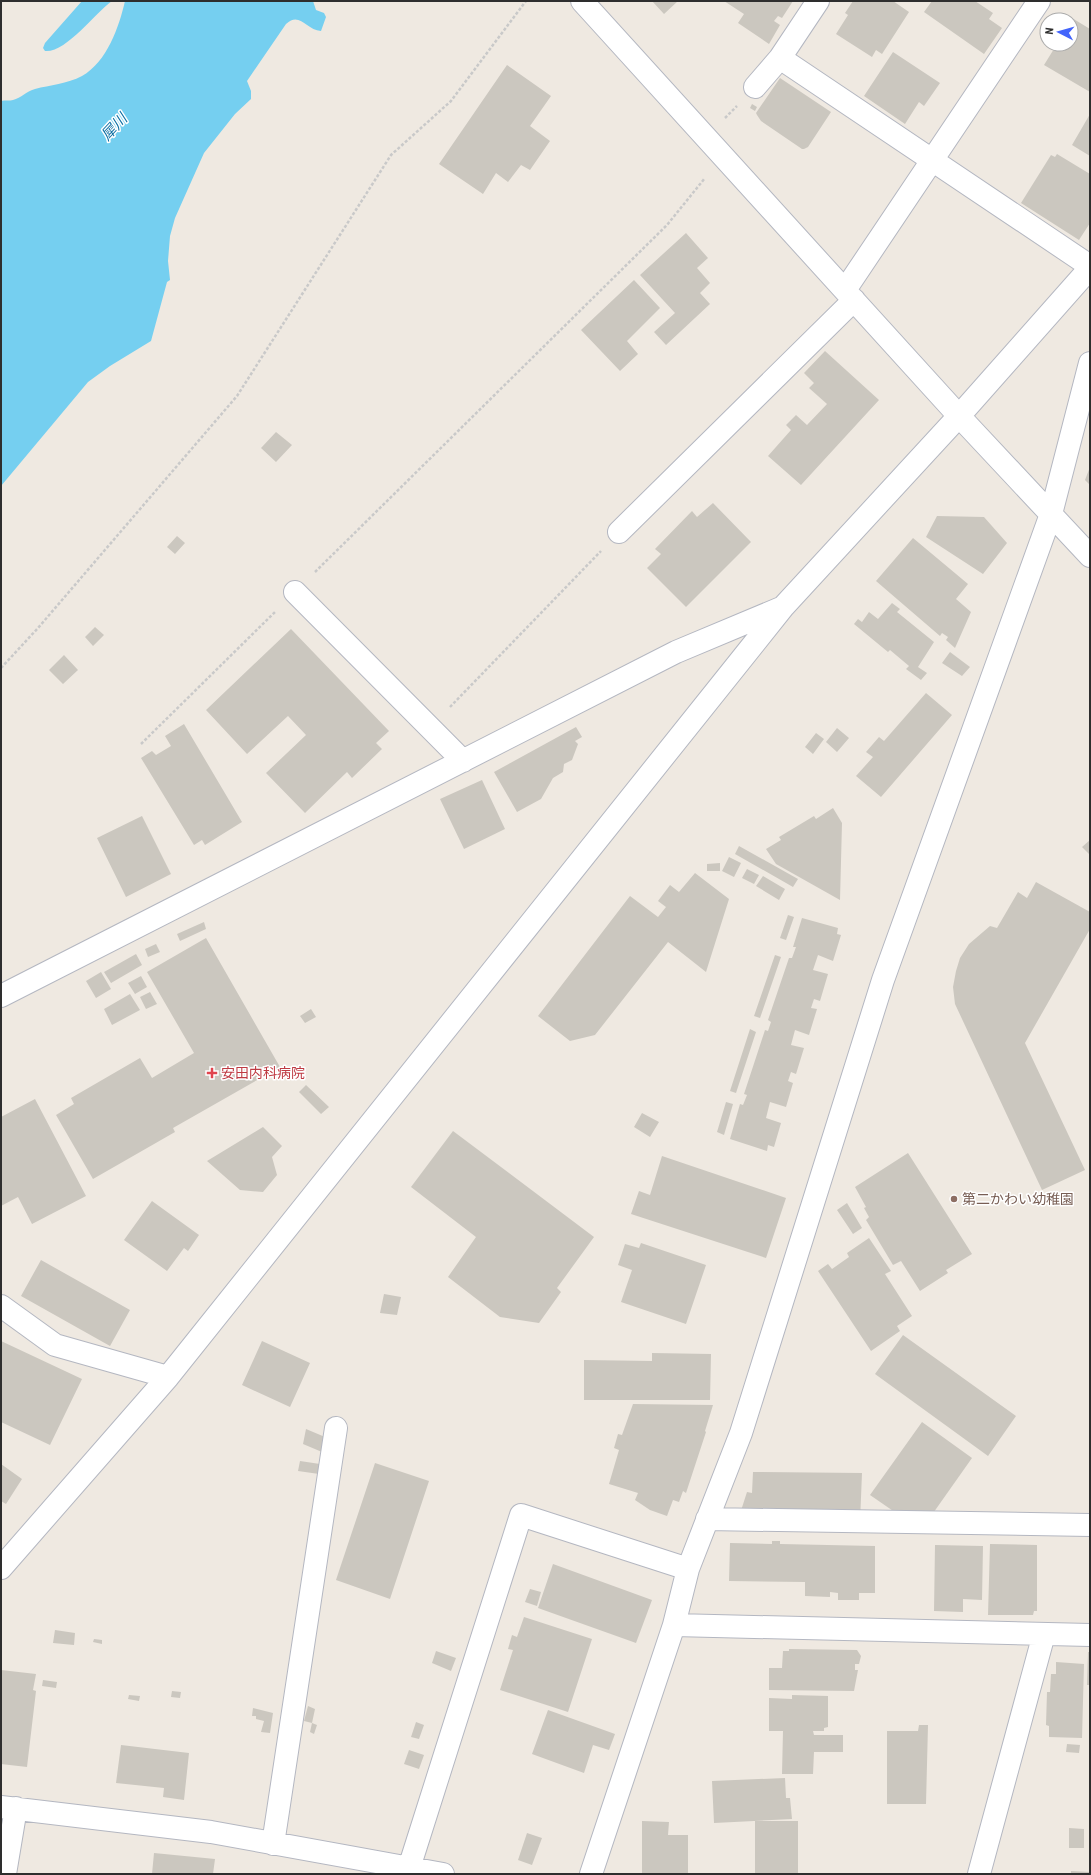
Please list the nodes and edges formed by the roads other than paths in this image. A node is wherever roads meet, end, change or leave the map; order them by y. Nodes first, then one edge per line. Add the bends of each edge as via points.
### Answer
1 (582, 1) edge
2 (818, 1) edge
3 (1039, 1) edge
4 (780, 58) junction
5 (755, 87) road end
6 (932, 160) junction
7 (1090, 267) edge
8 (849, 295) junction
9 (1090, 363) edge
10 (959, 416) junction
11 (1051, 514) junction
12 (619, 532) road end
13 (1090, 556) edge
14 (295, 592) road end
15 (784, 606) junction
16 (463, 761) junction
17 (1, 996) edge
18 (1, 1306) edge
19 (168, 1376) junction
20 (336, 1428) dead end
21 (707, 1519) junction
22 (1090, 1525) edge
23 (1, 1568) edge
24 (688, 1569) junction
25 (674, 1625) junction
26 (1044, 1634) junction
27 (1090, 1635) edge
28 (8, 1808) edge
29 (274, 1844) junction
30 (345, 1865) edge
31 (410, 1868) junction
32 (5, 1874) edge
33 (444, 1874) edge
34 (591, 1874) edge
35 (979, 1874) edge

1 - 8 street
2 - 4 street
3 - 6 street
4 - 5 street
4 - 6 street
6 - 7 street
6 - 8 street
7 - 10 street
8 - 10 street
8 - 12 street
9 - 11 street
10 - 11 street
10 - 15 street
11 - 13 street
11 - 21 street via 883,980 741,1433
14 - 16 street
15 - 16 street via 676,652
15 - 19 street
16 - 17 street
18 - 19 street via 55,1345
19 - 23 street
20 - 29 street
21 - 22 street
21 - 24 street
24 - 25 street
24 - 31 street via 521,1516
25 - 26 street
25 - 34 street
26 - 27 street
26 - 35 street
28 - 29 street via 211,1832
28 - 32 street
29 - 30 street
30 - 31 street
31 - 33 street

